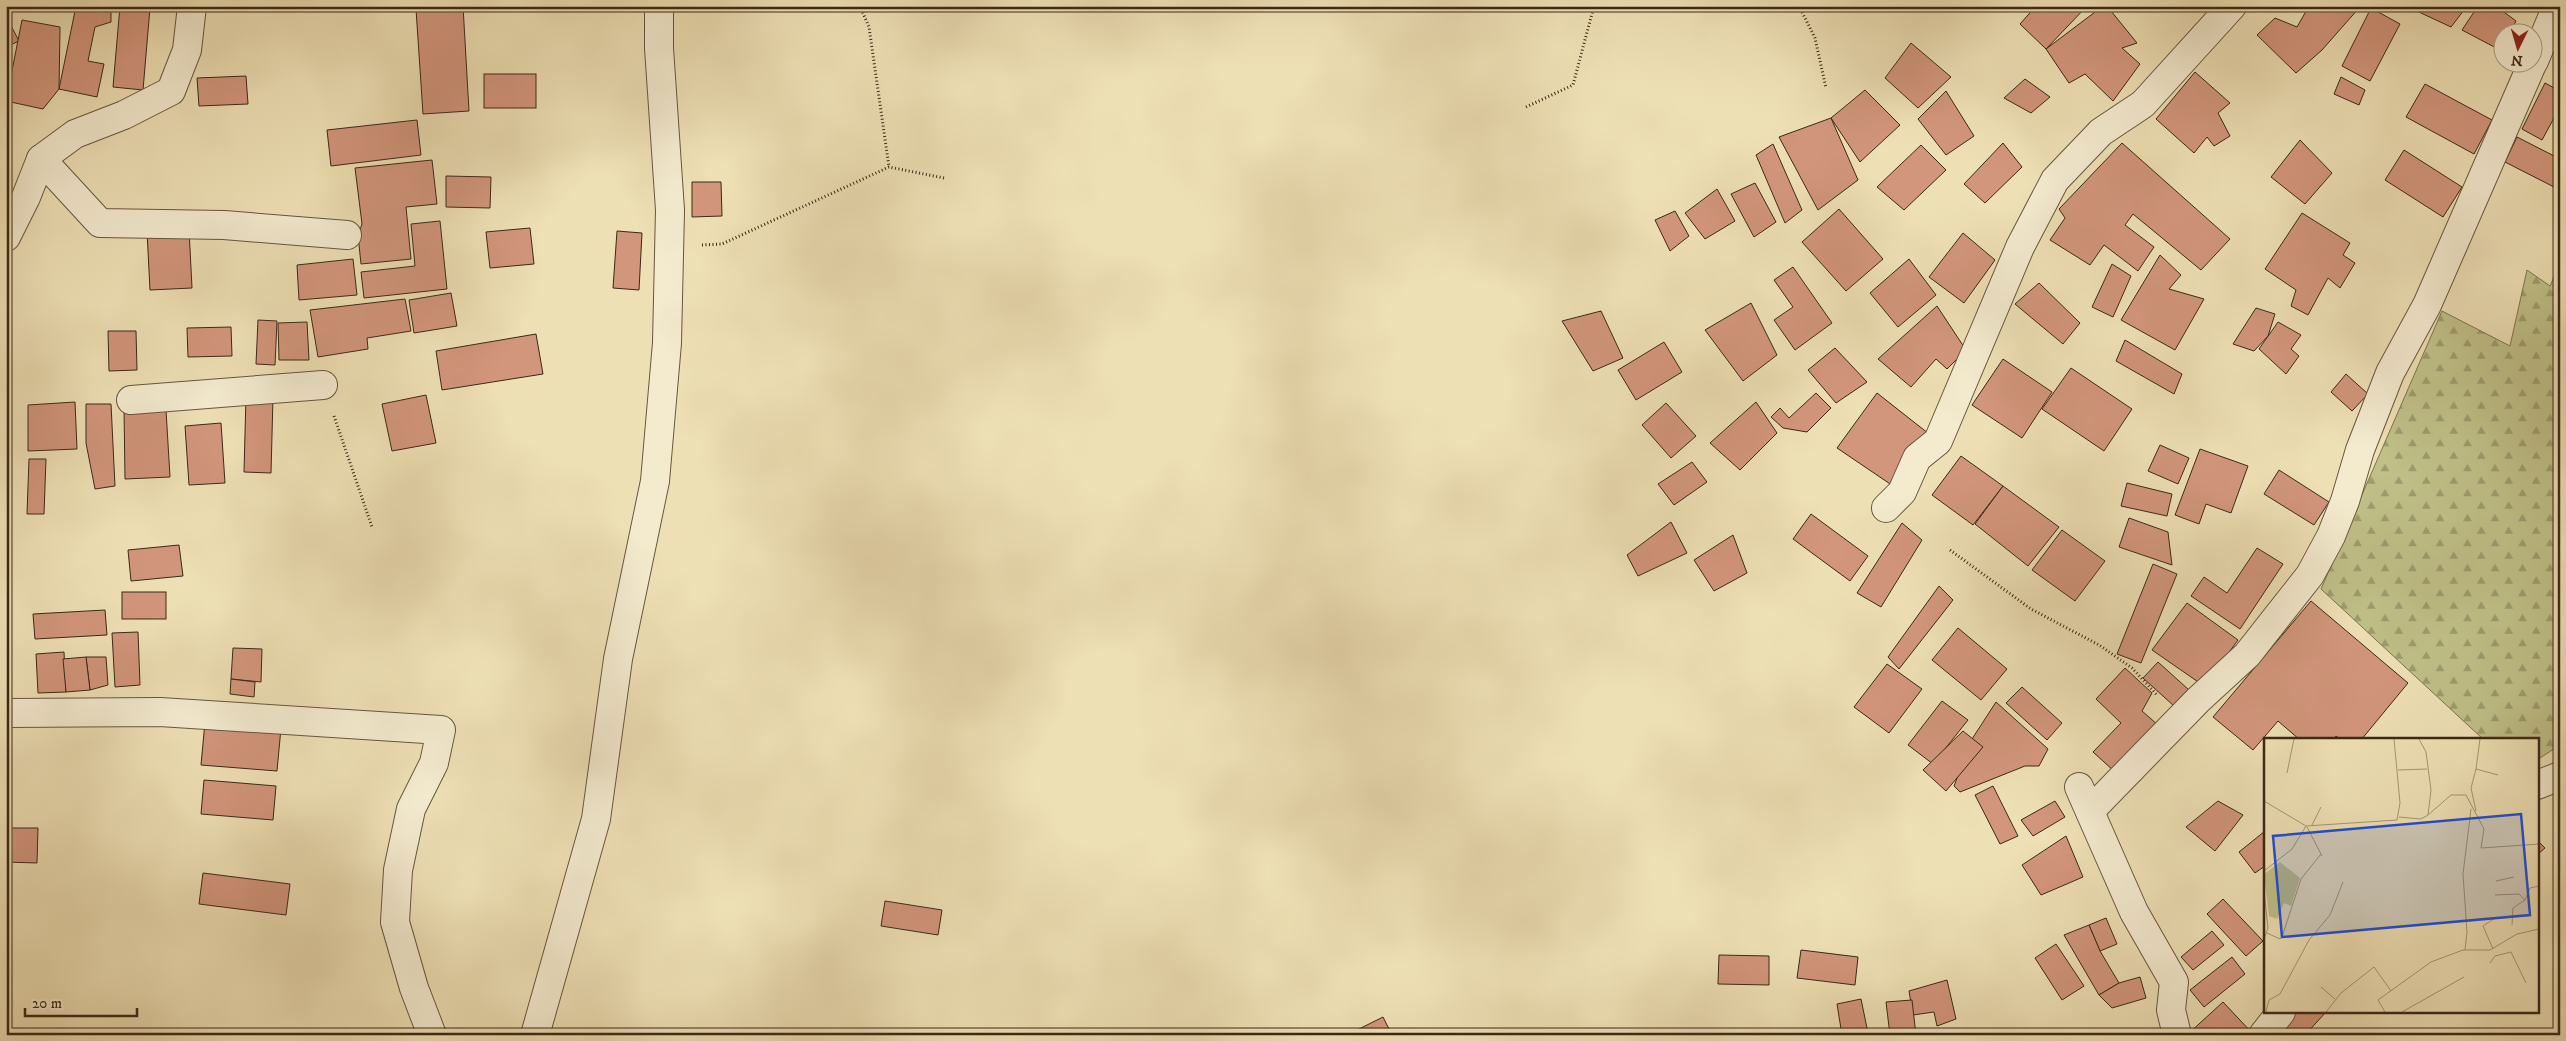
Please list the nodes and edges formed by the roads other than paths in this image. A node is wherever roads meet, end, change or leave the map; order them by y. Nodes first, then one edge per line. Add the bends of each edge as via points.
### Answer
1 (192, 6) edge
2 (659, 6) edge
3 (2232, 6) edge
4 (2557, 6) edge
5 (2544, 36) edge
6 (2529, 72) edge
7 (41, 159) junction
8 (347, 236) dead end
9 (6, 237) edge
10 (324, 385) road end
11 (131, 400) dead end
12 (1886, 508) dead end
13 (6, 713) edge
14 (2560, 776) edge
15 (2538, 785) edge
16 (2279, 1014) edge
17 (432, 1035) edge
18 (536, 1035) edge
19 (2177, 1035) edge
20 (2263, 1035) edge

1 - 7 street via 187,50 171,91 124,115 75,134
2 - 18 street via 658,48 670,210 668,343 655,481 618,659 596,819
3 - 12 street via 2143,104 2101,132 2054,180 2020,247 1938,440 1917,458 1902,492
4 - 5 street
6 - 19 street via 2427,305 2390,373 2360,450 2345,501 2310,575 2247,655 2179,720 2085,799 2134,912 2174,982 2171,1010
7 - 8 street via 100,223 224,225
7 - 9 street
10 - 11 street
13 - 17 street via 160,712 441,730 434,762 411,809 398,870 395,922
14 - 15 street
16 - 20 street

